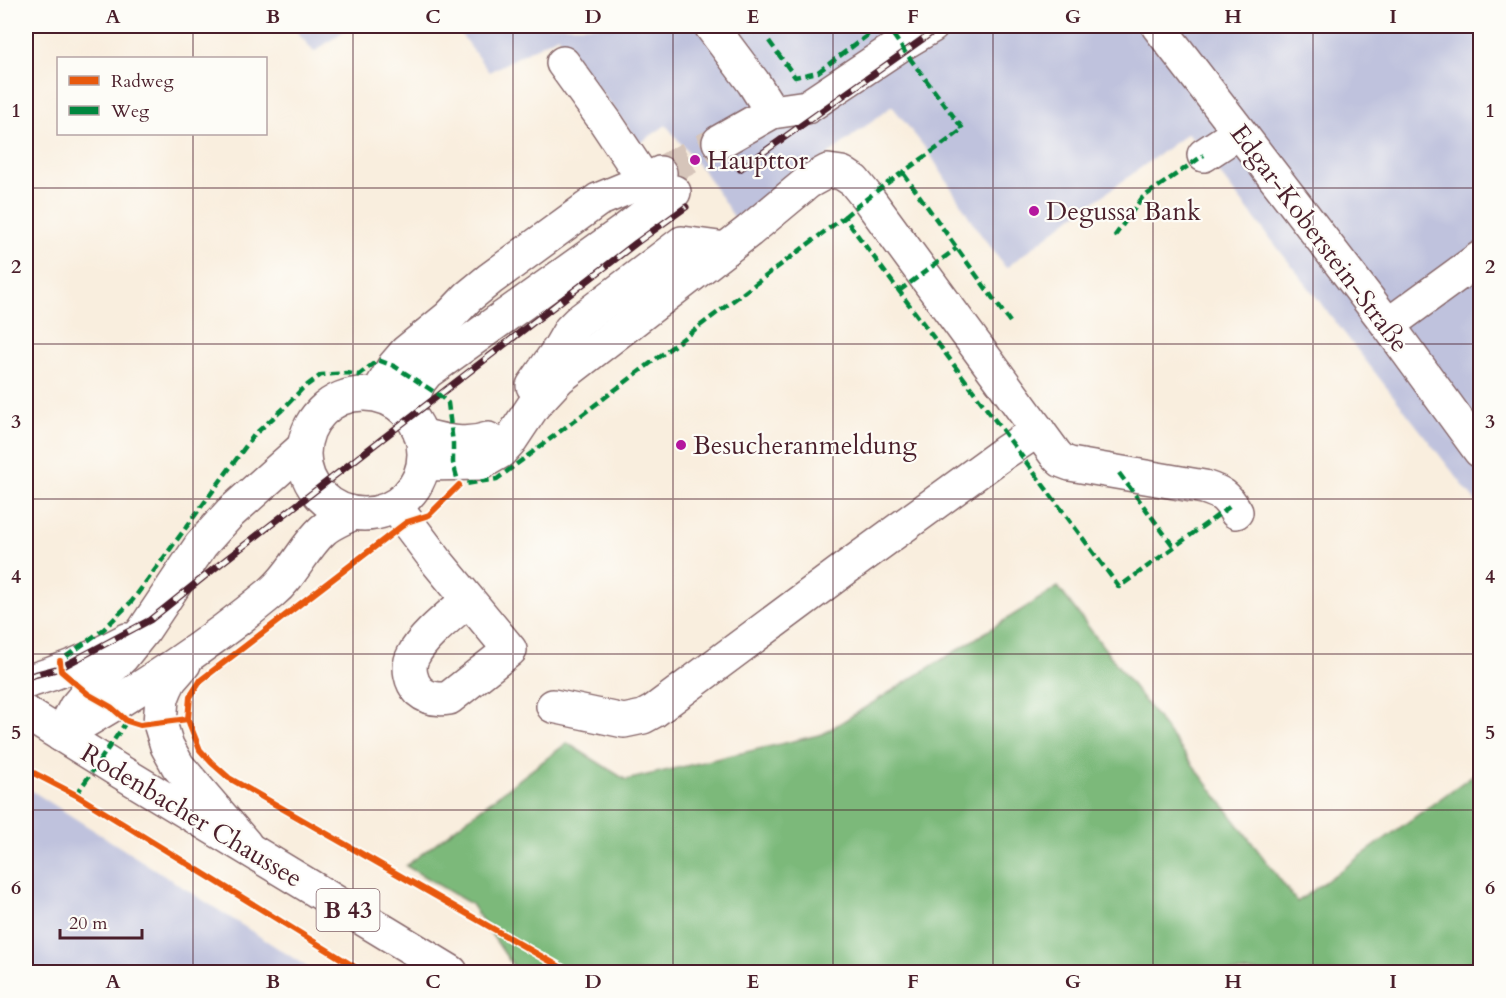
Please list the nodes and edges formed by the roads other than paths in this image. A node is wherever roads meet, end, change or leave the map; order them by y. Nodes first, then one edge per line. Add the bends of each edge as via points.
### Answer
1 (711, 26) edge
2 (932, 26) edge
3 (1158, 26) edge
4 (563, 63) dead end
5 (772, 112) junction
6 (1239, 132) junction
7 (724, 149) tunnel mouth
8 (1204, 156) dead end
9 (660, 187) junction
10 (1480, 258) edge
11 (1388, 325) junction
12 (377, 395) junction
13 (1038, 430) junction
14 (417, 437) junction
15 (304, 447) junction
16 (1480, 451) edge
17 (395, 507) junction
18 (1236, 512) dead end
19 (351, 514) junction
20 (468, 600) dead end
21 (144, 630) junction
22 (197, 650) junction
23 (26, 682) edge
24 (553, 706) dead end
25 (27, 717) edge
26 (61, 735) junction
27 (252, 852) junction
28 (451, 972) edge

1 - 5 main road
2 - 5 main road via 807,107
3 - 6 main road, Edgar-Koberstein-Straße
4 - 9 main road
5 - 7 main road
6 - 8 main road
6 - 11 main road, Edgar-Koberstein-Straße
9 - 12 main road via 598,200 489,279 406,352
9 - 14 main road via 624,231 427,372 420,382
10 - 11 main road
11 - 16 main road, Edgar-Koberstein-Straße
12 - 14 main road via 393,401
12 - 15 main road via 346,396 325,407 308,430
13 - 14 main road via 867,197 842,173 828,171 559,378 500,452 481,463
13 - 18 main road via 1062,461 1204,487 1221,493
13 - 24 main road via 654,711 624,721
14 - 17 main road via 420,478
15 - 19 main road via 304,467 315,490 326,501
15 - 21 main road via 230,513 201,545
17 - 19 main road via 381,513
17 - 20 main road
19 - 22 main road via 326,527 315,538 273,592
21 - 23 main road via 95,657
21 - 26 main road via 75,708
22 - 26 main road
22 - 27 main road via 170,680 162,698 160,723 166,746 178,766
25 - 26 main road, Rodenbacher Chaussee / B 43
26 - 27 main road, Rodenbacher Chaussee / B 43
27 - 28 main road, Rodenbacher Chaussee / B 43

